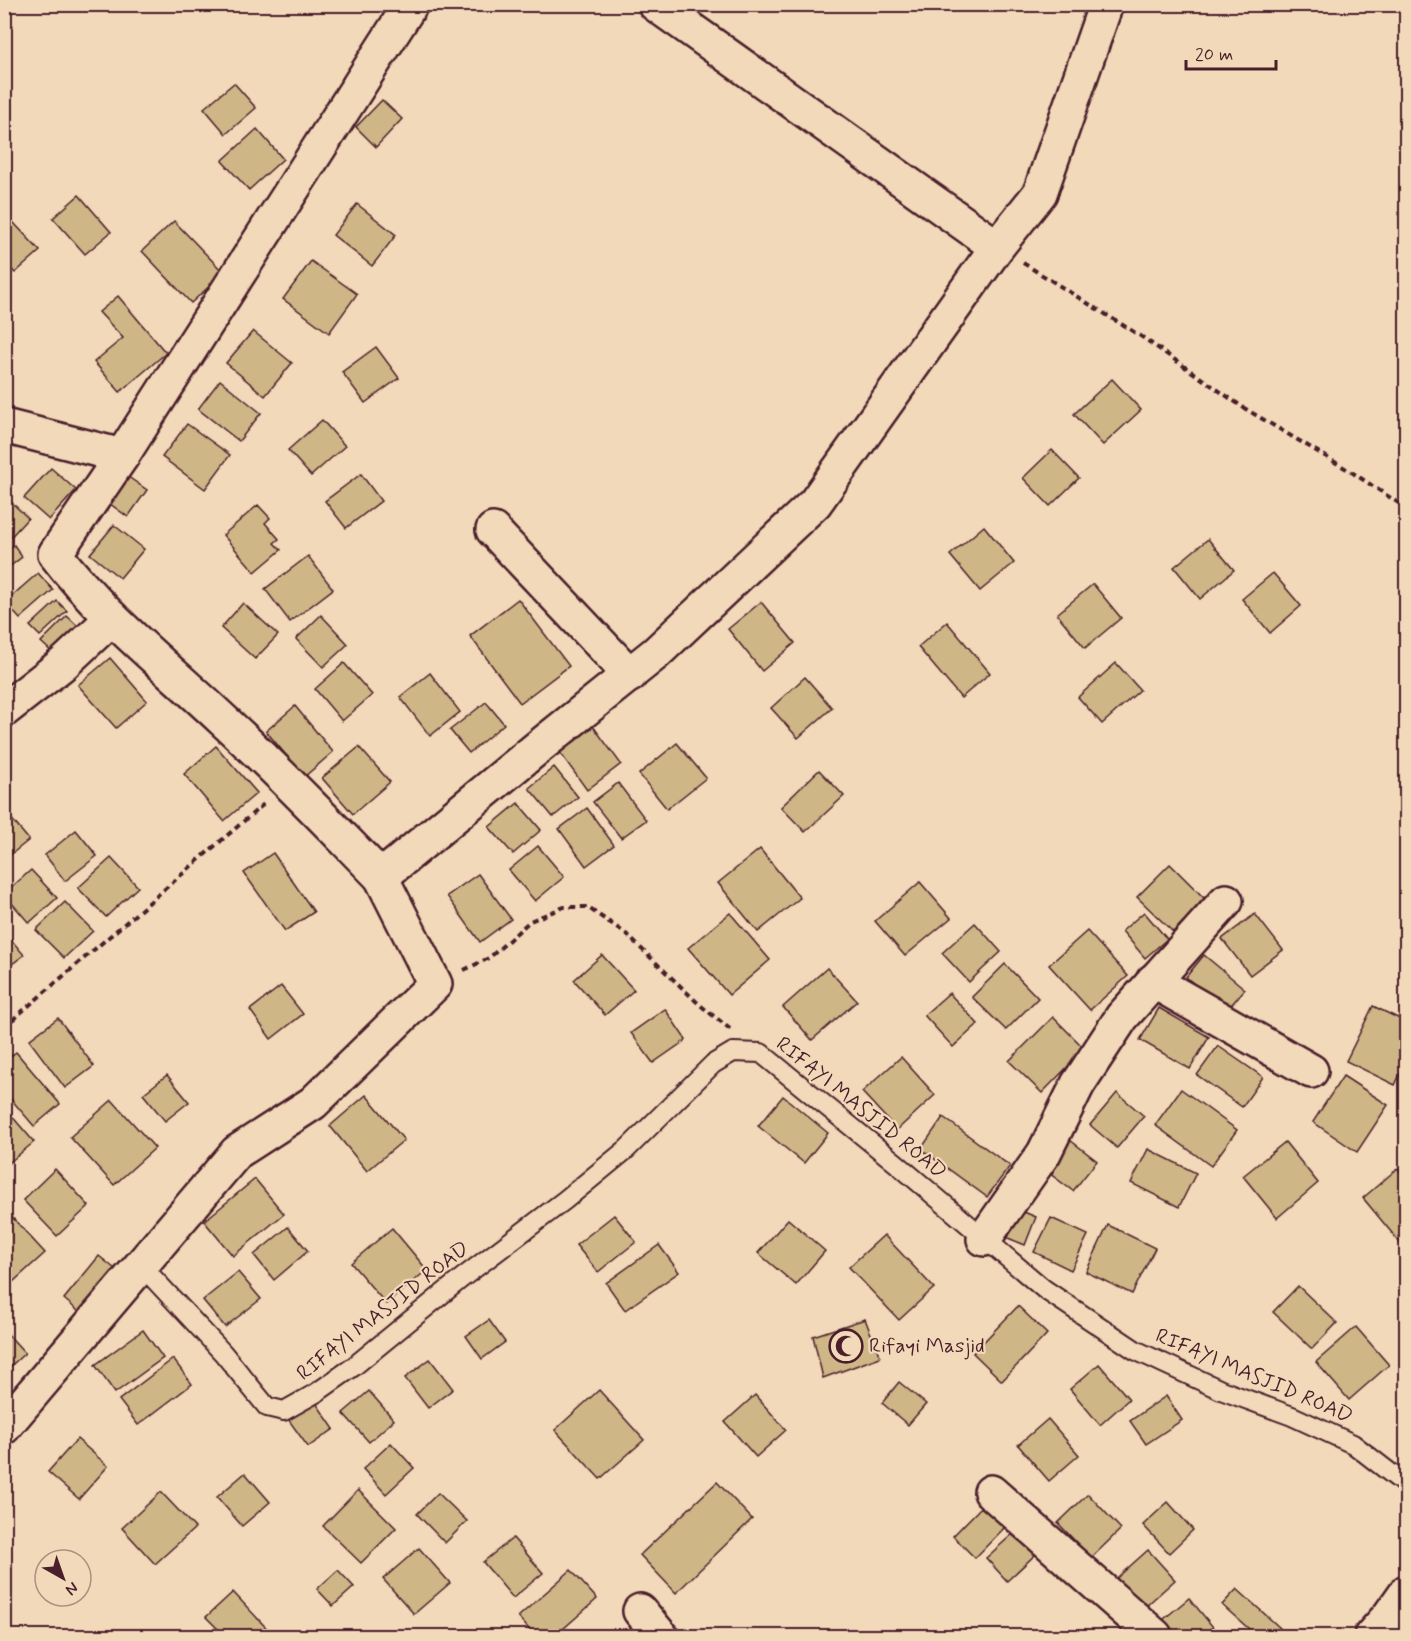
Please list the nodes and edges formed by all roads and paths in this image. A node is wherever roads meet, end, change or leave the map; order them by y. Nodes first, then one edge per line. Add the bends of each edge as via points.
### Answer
1 (411, 4) edge
2 (655, 4) edge
3 (1106, 4) edge
4 (997, 247) junction
5 (4, 426) edge
6 (122, 456) junction
7 (1407, 508) edge
8 (493, 530) dead end
9 (112, 618) junction
10 (630, 675) junction
11 (4, 710) edge
12 (288, 783) junction
13 (381, 877) junction
14 (1226, 901) dead end
15 (1154, 981) junction
16 (435, 984) junction
17 (4, 1027) edge
18 (761, 1053) junction
19 (1311, 1071) dead end
20 (984, 1239) junction
21 (141, 1265) junction
22 (4, 1427) edge
23 (1407, 1485) edge
24 (991, 1492) dead end
25 (1407, 1592) edge
26 (640, 1611) dead end
27 (661, 1636) edge
28 (1155, 1636) edge
29 (1371, 1636) edge

1 - 6 street
2 - 4 street
3 - 4 street via 1040,193
4 - 7 path via 1244,408
4 - 10 street via 815,503
5 - 6 street
6 - 9 street via 55,554
8 - 10 street
9 - 11 street via 64,663
9 - 12 street
10 - 13 street
12 - 13 street
12 - 17 path
13 - 16 street
14 - 15 street
15 - 19 street
15 - 20 street via 1122,1017 1078,1084 1044,1153
16 - 18 path via 489,958 530,921 564,906 586,907 625,933 700,1005
16 - 21 street via 313,1103 237,1152
18 - 20 lane, RIFAYI MASJID ROAD
18 - 21 lane, RIFAYI MASJID ROAD via 733,1052 713,1064 627,1149 565,1200 353,1367 284,1411 267,1407
20 - 23 lane, RIFAYI MASJID ROAD via 1044,1289 1135,1350 1353,1444
21 - 22 street
24 - 28 street
25 - 29 street
26 - 27 street

